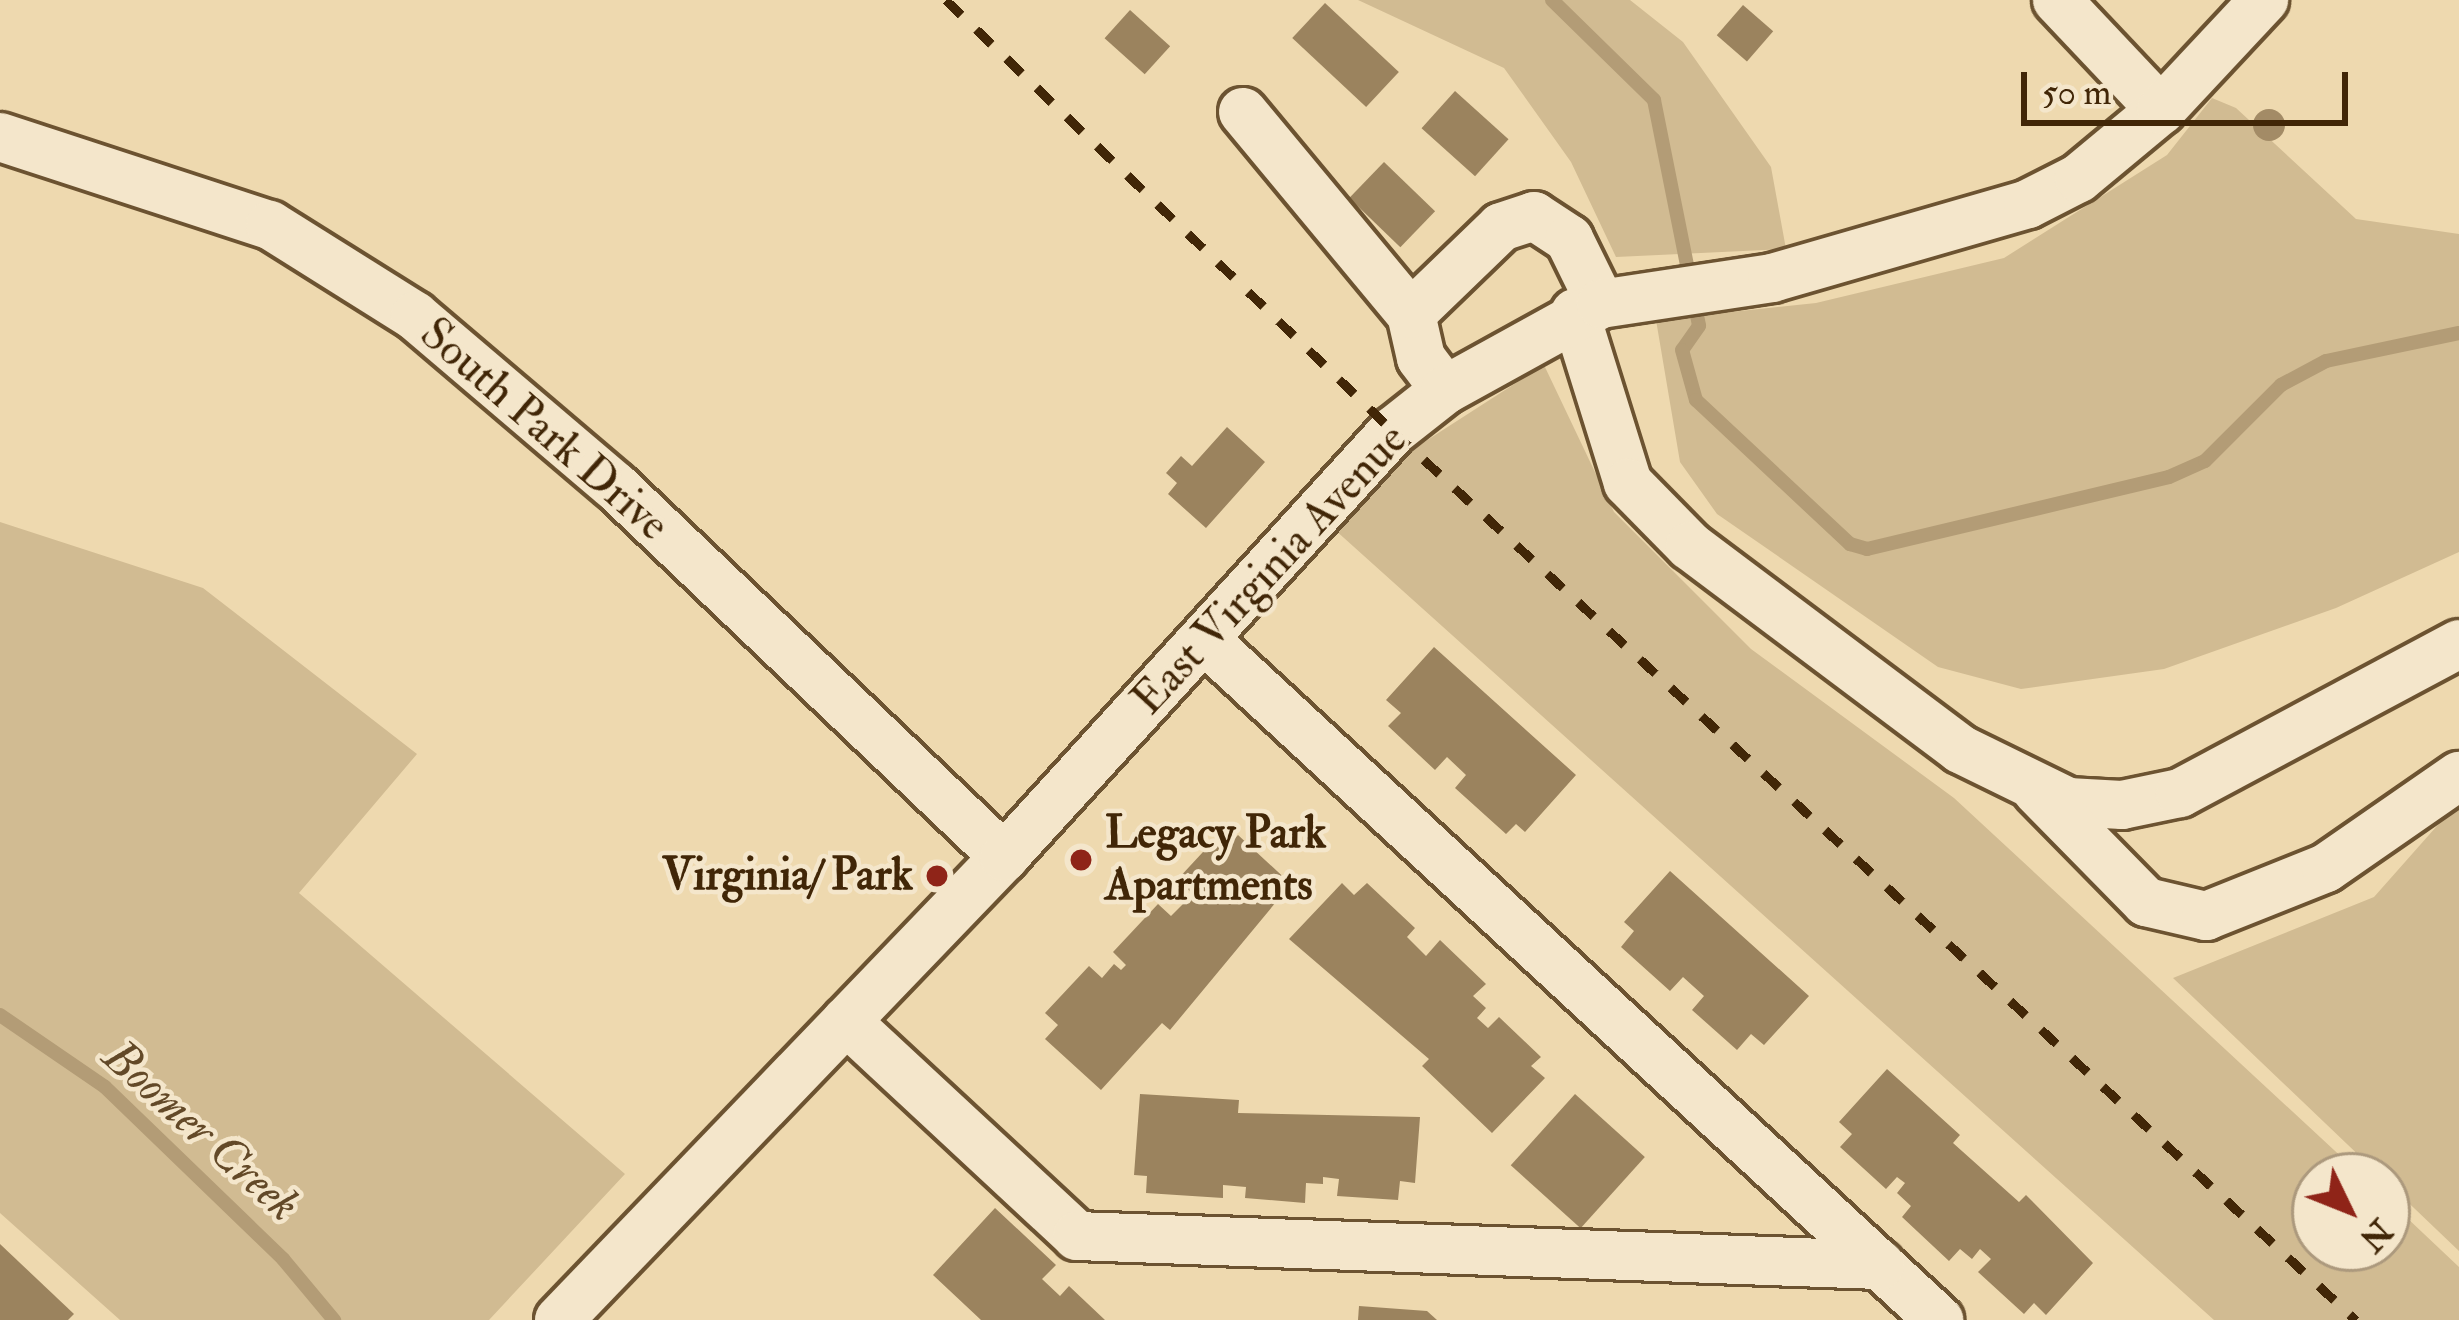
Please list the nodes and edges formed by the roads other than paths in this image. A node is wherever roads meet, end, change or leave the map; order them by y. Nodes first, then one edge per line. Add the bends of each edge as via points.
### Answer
1 (2056, 0) edge
2 (2264, 0) edge
3 (2161, 110) junction
4 (1243, 112) dead end
5 (0, 137) edge
6 (1588, 309) junction
7 (1411, 314) junction
8 (1445, 390) junction
9 (1205, 640) junction
10 (2459, 644) edge
11 (2459, 776) edge
12 (2030, 783) junction
13 (1004, 857) junction
14 (846, 1021) junction
15 (1880, 1265) junction
16 (559, 1320) edge
17 (1939, 1320) edge

1 - 3 street
2 - 3 street, East Virginia Avenue
3 - 6 street, East Virginia Avenue via 2079,178 2027,204 1772,278
4 - 7 street
5 - 13 street, South Park Drive via 270,225 415,316 615,485
6 - 7 street via 1569,238 1534,216 1501,226
6 - 8 street, East Virginia Avenue
6 - 12 street via 1628,483 1690,546 1960,749
7 - 8 street via 1421,358
8 - 9 street, East Virginia Avenue via 1393,430
9 - 13 street, East Virginia Avenue
9 - 15 street
10 - 12 street via 2180,794 2122,805 2068,802
11 - 12 street via 2326,868 2206,916 2146,902
13 - 14 street, East Virginia Avenue
14 - 15 street via 1077,1236
14 - 16 street, East Virginia Avenue
15 - 17 street

